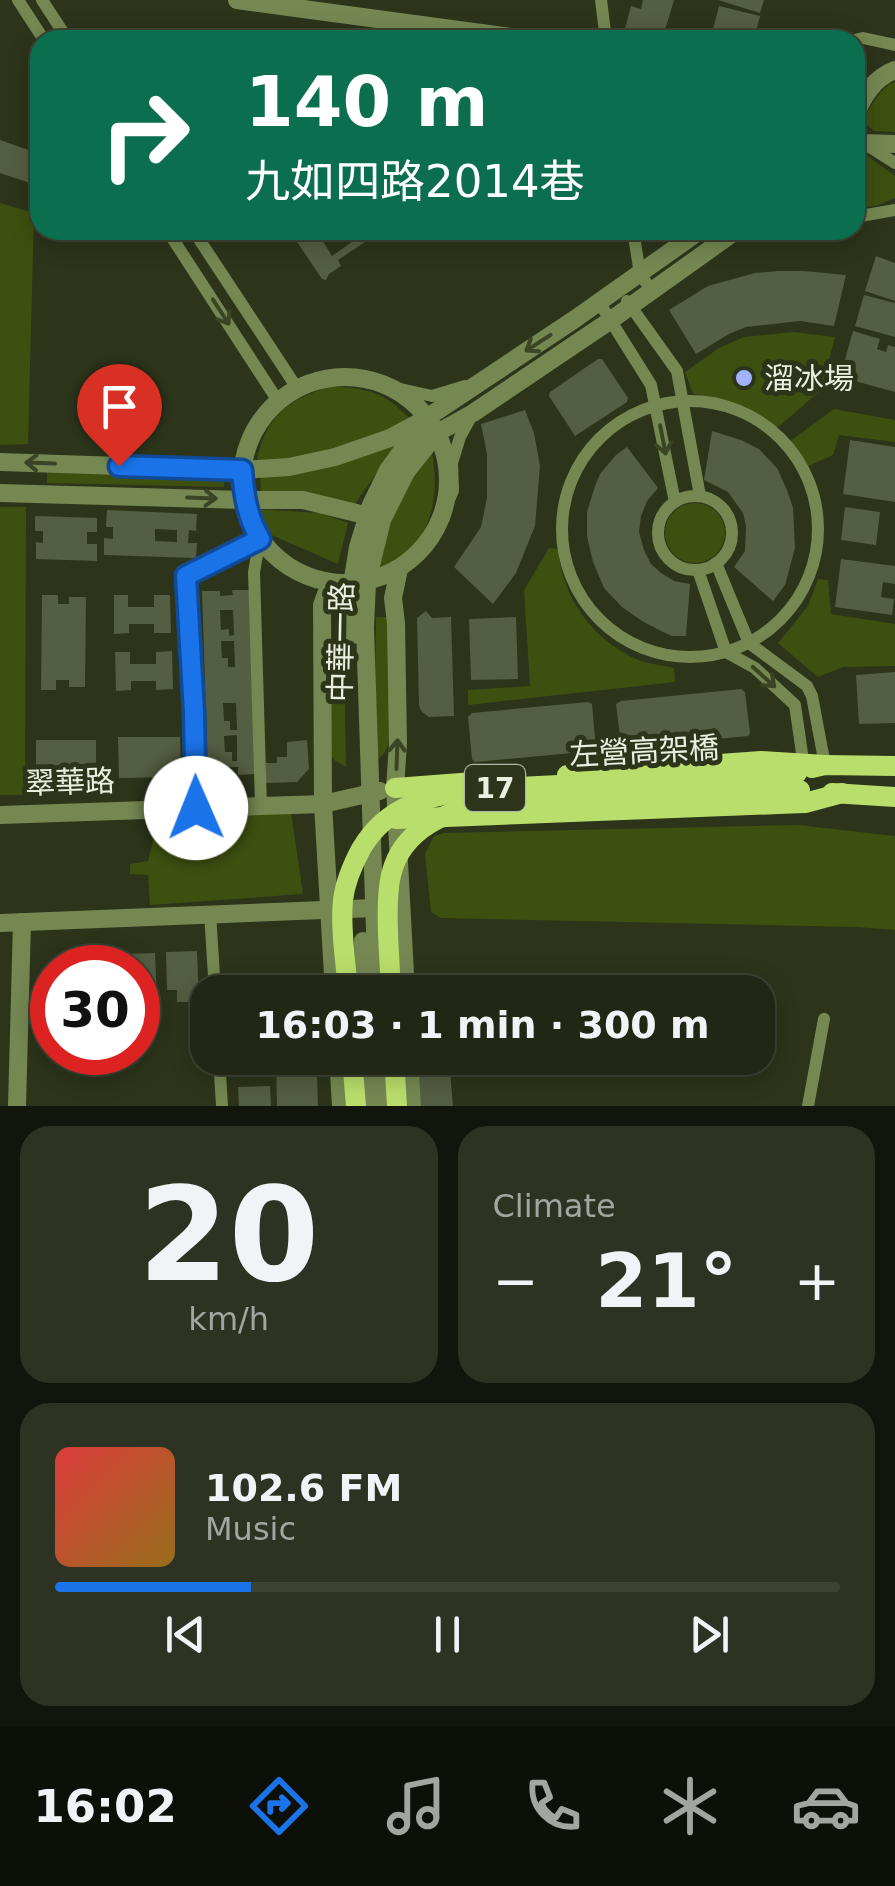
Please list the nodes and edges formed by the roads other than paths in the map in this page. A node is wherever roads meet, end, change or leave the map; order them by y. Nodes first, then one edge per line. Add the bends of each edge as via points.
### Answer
1 (18, 0) edge
2 (42, 0) edge
3 (237, 0) edge
4 (601, 0) edge
5 (38, 30) edge
6 (62, 30) edge
7 (459, 30) edge
8 (605, 30) edge
9 (865, 39) edge
10 (895, 45) edge
11 (895, 70) edge
12 (865, 97) edge
13 (865, 143) edge
14 (895, 144) edge
15 (865, 147) edge
16 (895, 163) edge
17 (895, 210) edge
18 (865, 215) edge
19 (174, 240) edge
20 (200, 240) edge
21 (635, 240) edge
22 (687, 240) edge
23 (723, 240) edge
24 (640, 274) junction
25 (619, 288) junction
26 (652, 291) junction
27 (599, 302) junction
28 (631, 307) junction
29 (611, 320) junction
30 (486, 378) junction
31 (388, 386) junction
32 (297, 388) junction
33 (683, 400) junction
34 (278, 401) junction
35 (656, 404) junction
36 (473, 414) junction
37 (430, 423) junction
38 (0, 462) edge
39 (242, 470) junction
40 (0, 493) edge
41 (700, 496) junction
42 (244, 500) junction
43 (675, 502) junction
44 (446, 506) junction
45 (375, 517) junction
46 (260, 539) junction
47 (716, 564) junction
48 (399, 570) junction
49 (698, 570) junction
50 (351, 583) junction
51 (749, 643) junction
52 (726, 652) junction
53 (895, 766) edge
54 (806, 772) junction
55 (396, 788) junction
56 (842, 794) junction
57 (895, 797) edge
58 (323, 804) junction
59 (365, 804) junction
60 (261, 806) junction
61 (196, 808) junction
62 (0, 814) edge
63 (396, 819) junction
64 (368, 908) junction
65 (329, 911) junction
66 (210, 913) junction
67 (402, 921) junction
68 (22, 922) junction
69 (0, 923) edge
70 (214, 975) edge
71 (333, 975) edge
72 (347, 975) edge
73 (365, 975) edge
74 (375, 975) edge
75 (391, 975) edge
76 (405, 975) edge
77 (824, 1019) dead end
78 (220, 1075) edge
79 (339, 1075) edge
80 (353, 1075) edge
81 (366, 1075) edge
82 (381, 1075) edge
83 (395, 1075) edge
84 (410, 1075) edge
85 (17, 1106) edge
86 (222, 1106) edge
87 (341, 1106) edge
88 (356, 1106) edge
89 (367, 1106) edge
90 (383, 1106) edge
91 (397, 1106) edge
92 (412, 1106) edge
93 (808, 1106) edge

1 - 5 street
2 - 6 street
3 - 7 street
4 - 8 street
9 - 10 street
11 - 12 street
13 - 14 street
15 - 16 street
17 - 18 street
19 -> 34 street
20 - 32 street
21 - 24 street
22 - 24 street, 中華一路
23 - 26 street, 中華一路
24 - 25 street, 中華一路
24 - 26 street
25 - 27 street, 中華一路
25 - 28 street
26 - 28 street, 中華一路
27 - 29 street
27 -> 30 street, 中華一路
28 - 29 street, 中華一路
28 - 33 street via 677,371
29 - 35 street
29 - 36 street, 中華一路
30 - 31 street via 432,396
30 - 37 street, 中華一路
31 - 32 street via 332,377
31 - 37 street
32 - 34 street
33 - 35 street
33 - 41 street
33 - 51 street via 749,416 777,436 816,500 816,547 802,592 773,627
34 - 39 street via 260,420
35 -> 43 street
35 - 52 street via 620,421 583,460 561,523 566,563 583,600 616,633 646,650 686,657
36 - 37 street, 中華一路
36 - 44 street via 452,463
37 - 39 street via 335,458
37 - 44 street via 446,457
37 - 45 street, 中華一路 via 388,470
39 -> 38 street
39 - 42 street
40 -> 42 street
41 - 43 street
41 - 47 street via 722,507 732,530
42 - 45 street via 303,500
42 - 46 street
43 - 49 street via 660,520 660,544 675,564
44 - 48 street via 426,546
45 - 50 street, 中華一路 via 358,547
46 - 50 street via 301,574
46 - 60 street via 254,572
46 - 61 street via 186,576
47 - 49 street
47 - 51 street
48 - 50 street
55 -> 48 street, 中華一路
49 - 52 street
50 - 58 street, 中華一路 via 326,594 322,605
50 - 59 street, 中華一路 via 365,628
51 - 52 street
51 - 54 street via 812,696
52 -> 54 street via 755,668 795,706
53 - 54 main road, 17
54 - 55 main road via 761,761
54 - 56 main road, 17
54 - 72 main road, 左營高架橋 / 17, bridge via 479,790 403,808 388,816 355,860 343,901
54 - 75 main road, 左營高架橋 / 17, bridge via 492,803 442,815 410,840 392,870
55 - 59 street, 翠華路
55 - 63 street, 中華一路
56 - 57 main road, 17
56 - 63 main road via 806,803
58 - 59 street, 翠華路
58 - 60 street, 翠華路
58 - 65 street, 中華一路
59 - 63 street, 翠華路
59 - 64 street, 中華一路
60 - 61 street, 翠華路
61 - 62 street, 翠華路
63 - 67 street, 中華一路
64 - 65 street
64 - 67 street
64 - 73 street, 中華一路
64 - 74 street, 中華一路
65 - 66 street
65 - 71 street, 中華一路
66 - 68 street
66 - 70 street
67 - 76 street, 中華一路
68 - 69 street
68 - 85 street
77 - 93 street
78 - 86 street
79 - 87 street
80 - 88 main road
81 - 89 street
82 - 90 street
83 - 91 main road
84 - 92 street

